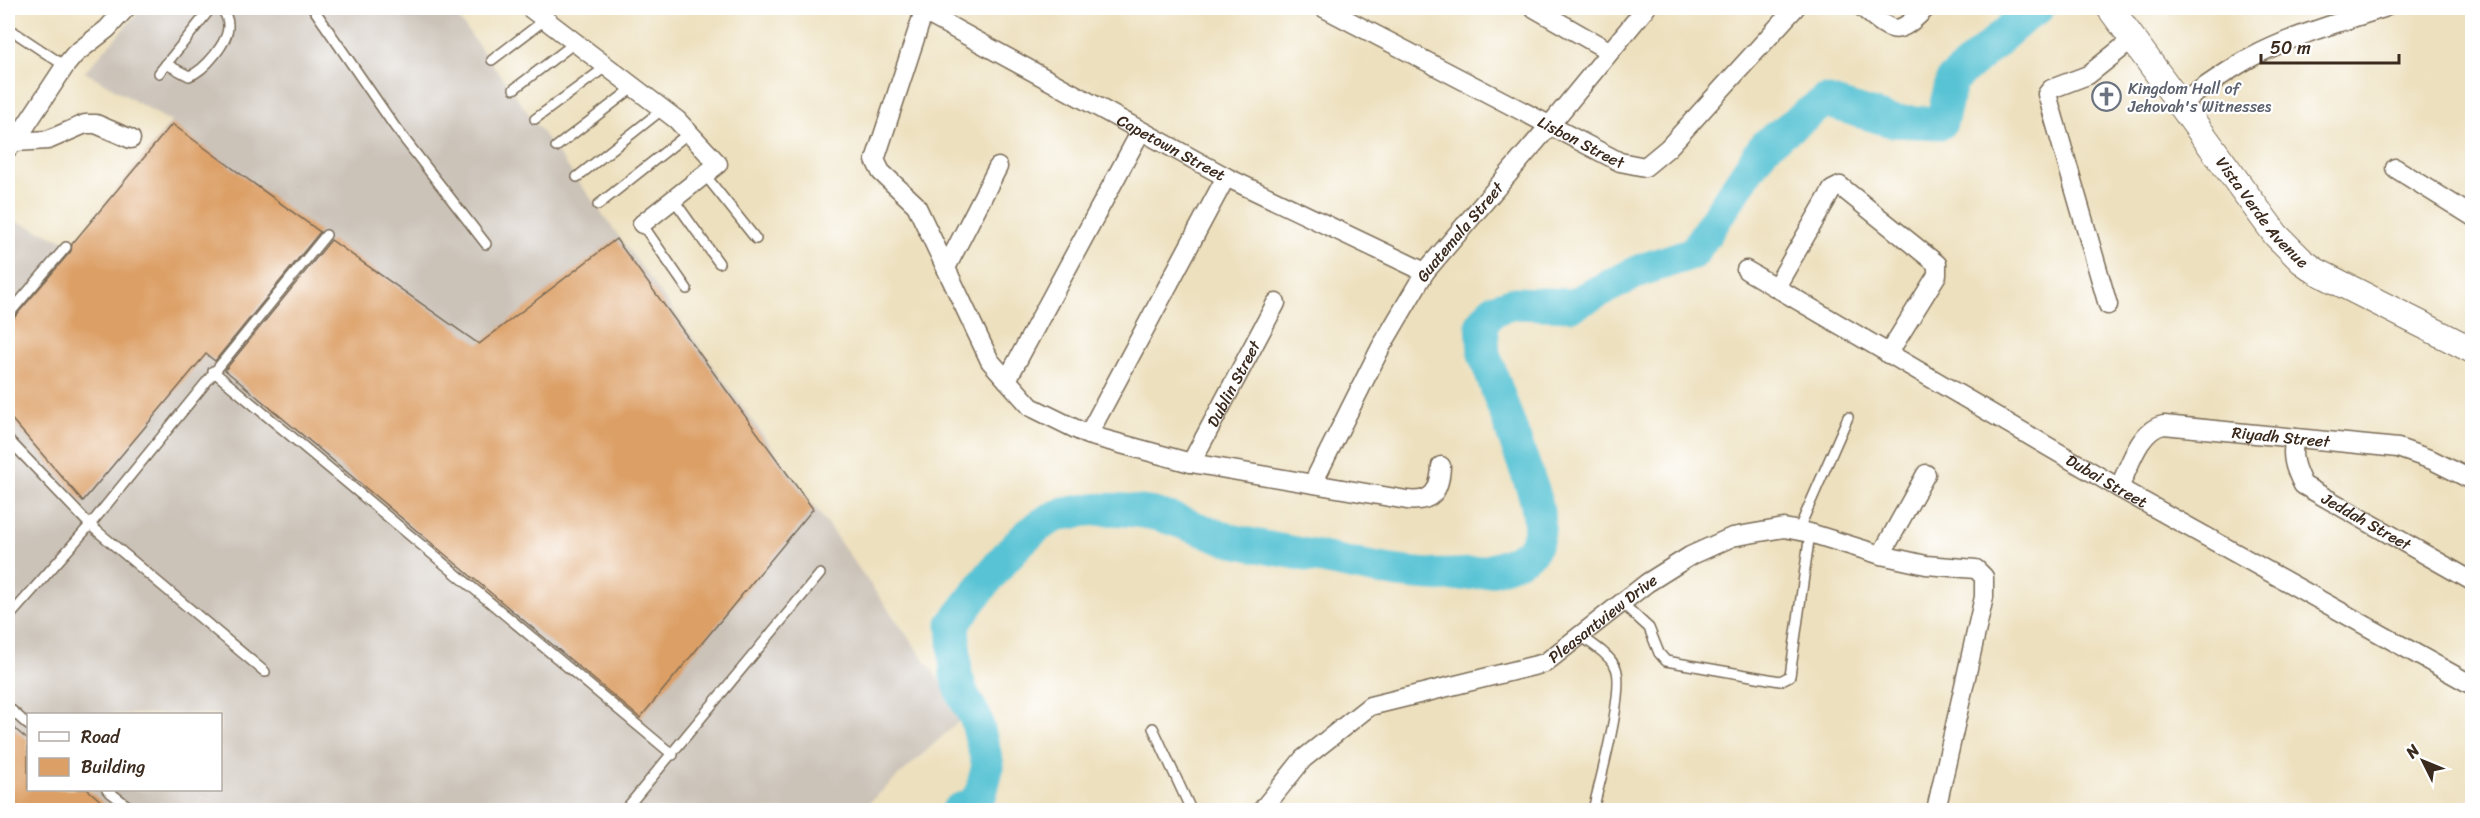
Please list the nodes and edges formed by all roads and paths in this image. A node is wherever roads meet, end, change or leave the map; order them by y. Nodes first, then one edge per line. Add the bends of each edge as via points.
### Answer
1 (126, 8) edge
2 (211, 8) edge
3 (221, 8) edge
4 (313, 8) edge
5 (530, 8) edge
6 (1324, 8) edge
7 (1534, 8) edge
8 (1646, 8) edge
9 (1795, 8) edge
10 (1863, 8) edge
11 (1926, 8) edge
12 (2110, 8) edge
13 (2384, 8) edge
14 (925, 10) edge
15 (546, 19) junction
16 (11, 30) dead end
17 (2133, 39) junction
18 (576, 42) junction
19 (1609, 51) junction
20 (492, 60) dead end
21 (166, 64) junction
22 (65, 66) junction
23 (607, 66) junction
24 (159, 73) dead end
25 (634, 87) junction
26 (514, 89) dead end
27 (2180, 104) junction
28 (663, 109) junction
29 (535, 119) dead end
30 (1550, 125) junction
31 (1141, 131) junction
32 (690, 132) junction
33 (131, 139) dead end
34 (11, 145) edge
35 (556, 147) dead end
36 (998, 167) dead end
37 (2395, 168) dead end
38 (705, 175) junction
39 (578, 177) dead end
40 (1226, 177) junction
41 (674, 200) junction
42 (598, 205) dead end
43 (2472, 216) edge
44 (642, 224) joint
45 (326, 235) dead end
46 (756, 238) dead end
47 (486, 244) dead end
48 (66, 248) dead end
49 (719, 263) dead end
50 (946, 268) junction
51 (1746, 270) dead end
52 (1425, 272) junction
53 (1776, 287) junction
54 (687, 289) dead end
55 (1276, 303) dead end
56 (2108, 305) dead end
57 (8, 315) edge
58 (2472, 350) edge
59 (1888, 354) junction
60 (213, 371) junction
61 (1007, 380) junction
62 (1848, 417) dead end
63 (1088, 435) junction
64 (2295, 438) junction
65 (8, 439) edge
66 (1191, 463) junction
67 (1441, 466) dead end
68 (1926, 474) dead end
69 (2471, 477) edge
70 (1313, 483) junction
71 (2120, 488) junction
72 (90, 525) junction
73 (1804, 532) junction
74 (1881, 555) junction
75 (820, 574) dead end
76 (2472, 581) edge
77 (1622, 603) junction
78 (8, 618) edge
79 (1581, 636) junction
80 (265, 672) dead end
81 (2472, 685) edge
82 (8, 707) edge
83 (27, 724) edge
84 (1154, 728) dead end
85 (673, 755) junction
86 (109, 791) edge
87 (133, 810) edge
88 (625, 810) edge
89 (1191, 810) edge
90 (1262, 810) edge
91 (1593, 810) edge
92 (1936, 810) edge

1 - 22 street
2 - 21 lane
3 - 21 lane via 227,16 227,33 204,66 189,76
4 - 47 lane via 395,127
5 - 15 street
6 - 30 street, Lisbon Street
7 - 19 street
8 - 19 street, Guatemala Street
9 - 30 street, Lisbon Street via 1668,148 1645,167 1620,162
10 - 11 street via 1886,27 1898,30
12 - 17 street, Vista Verde Avenue
13 - 27 street via 2252,57
14 - 31 street, Capetown Street
14 - 50 street via 875,160 881,172 916,205
15 - 18 street
15 - 20 lane
16 - 22 lane
17 - 27 street, Vista Verde Avenue
17 - 56 street via 2088,75 2047,94
18 - 23 street
18 - 26 lane
19 - 30 street, Guatemala Street
21 - 24 lane
22 - 34 street
23 - 25 street
23 - 29 lane
25 - 28 street
25 - 35 lane
27 - 58 street, Vista Verde Avenue via 2276,235 2302,261
28 - 32 street
28 - 39 lane
30 - 52 street, Guatemala Street
31 - 40 street, Capetown Street
31 - 61 street
32 - 38 street via 718,164
32 - 42 lane
33 - 34 street via 96,124 85,124 48,140
36 - 50 street
37 - 43 street
38 - 41 street
38 - 46 lane
40 - 52 street, Capetown Street
40 - 63 street
41 - 44 street
41 - 49 lane
44 - 54 lane
45 - 60 lane
48 - 57 lane
50 - 61 street via 990,361
51 - 53 street, Dubai Street
52 - 70 street, Guatemala Street via 1381,347
53 - 59 street, Dubai Street
53 - 59 street via 1832,190 1840,186 1938,264 1937,275
55 - 66 street, Dublin Street
59 - 71 street, Dubai Street
60 - 72 lane
60 - 85 lane
61 - 63 street via 1031,407
62 - 73 lane
63 - 66 street
64 - 69 street, Riyadh Street via 2398,448
64 - 71 street, Riyadh Street via 2156,426 2143,439
64 - 76 street, Jeddah Street via 2292,452 2303,485
65 - 72 lane
66 - 70 street
67 - 70 street via 1437,489 1420,502
68 - 74 street
71 - 81 street, Dubai Street
72 - 78 lane
72 - 80 lane
73 - 74 street, Pleasantview Drive
73 - 77 street, Pleasantview Drive via 1784,528 1732,537 1690,556
73 - 77 lane via 1790,676 1785,680 1666,661 1661,658 1649,628
74 - 92 street, Pleasantview Drive via 1926,566 1976,569 1984,577 1984,597
75 - 85 lane
77 - 79 street, Pleasantview Drive
79 - 90 street, Pleasantview Drive via 1545,663 1370,706 1303,759
79 - 91 lane via 1617,668 1616,706
82 - 83 lane
84 - 89 lane
85 - 88 lane
86 - 87 lane

